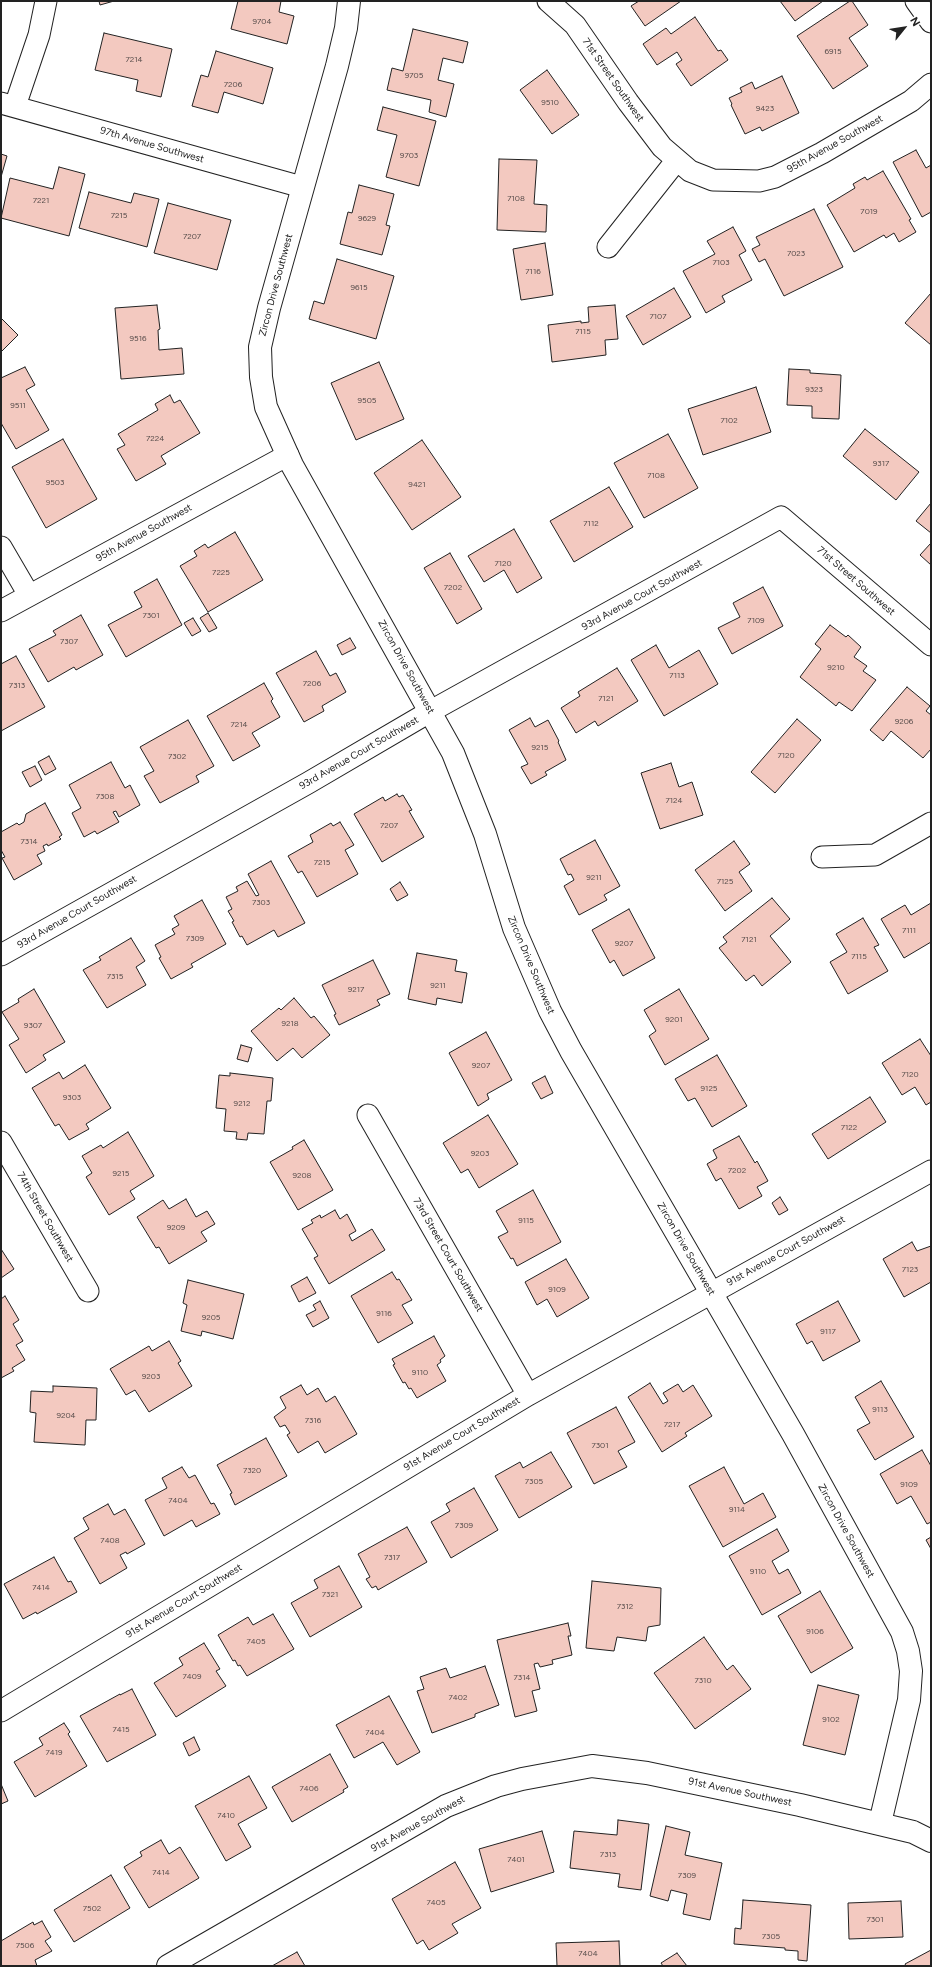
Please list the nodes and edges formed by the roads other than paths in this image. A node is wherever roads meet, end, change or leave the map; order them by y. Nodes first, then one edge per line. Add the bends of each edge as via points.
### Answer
1 (46, 1) edge
2 (349, 1) edge
3 (548, 1) edge
4 (916, 1) edge
5 (931, 22) edge
6 (931, 84) edge
7 (8, 104) edge
8 (676, 161) junction
9 (302, 187) junction
10 (608, 247) dead end
11 (288, 454) junction
12 (781, 517) joint
13 (1, 547) edge
14 (29, 595) junction
15 (1, 611) edge
16 (931, 645) edge
17 (431, 711) junction
18 (931, 822) edge
19 (822, 857) dead end
20 (1, 955) edge
21 (368, 1115) dead end
22 (1, 1142) edge
23 (931, 1171) edge
24 (88, 1291) dead end
25 (712, 1293) junction
26 (528, 1395) junction
27 (1, 1711) edge
28 (880, 1823) junction
29 (931, 1841) edge
30 (168, 1966) edge

1 - 7 street via 39,35
2 - 9 street, Zircon Drive Southwest via 337,66
3 - 8 street, 71st Street Southwest via 575,25 649,131
4 - 5 street
6 - 8 street, 95th Avenue Southwest via 911,101 775,177 759,181 713,180 690,171
7 - 9 street, 97th Avenue Southwest
8 - 10 street
9 - 11 street, Zircon Drive Southwest via 260,347 266,407
11 - 14 street, 95th Avenue Southwest
11 - 17 street, Zircon Drive Southwest
12 - 16 street, 71st Street Southwest
12 - 17 street, 93rd Avenue Court Southwest
13 - 14 street
14 - 15 street, 95th Avenue Southwest
17 - 20 street, 93rd Avenue Court Southwest
17 - 25 street, Zircon Drive Southwest via 459,767 485,834 514,928 550,1011
18 - 19 street via 875,855
21 - 26 street, 73rd Street Court Southwest
22 - 24 street, 74th Street Southwest
23 - 25 street, 91st Avenue Court Southwest
25 - 26 street, 91st Avenue Court Southwest
25 - 28 street, Zircon Drive Southwest via 902,1632 911,1671 909,1700
26 - 27 street, 91st Avenue Court Southwest
28 - 29 street via 913,1832
28 - 30 street, 91st Avenue Southwest via 654,1775 592,1766 522,1779 483,1790 446,1806

